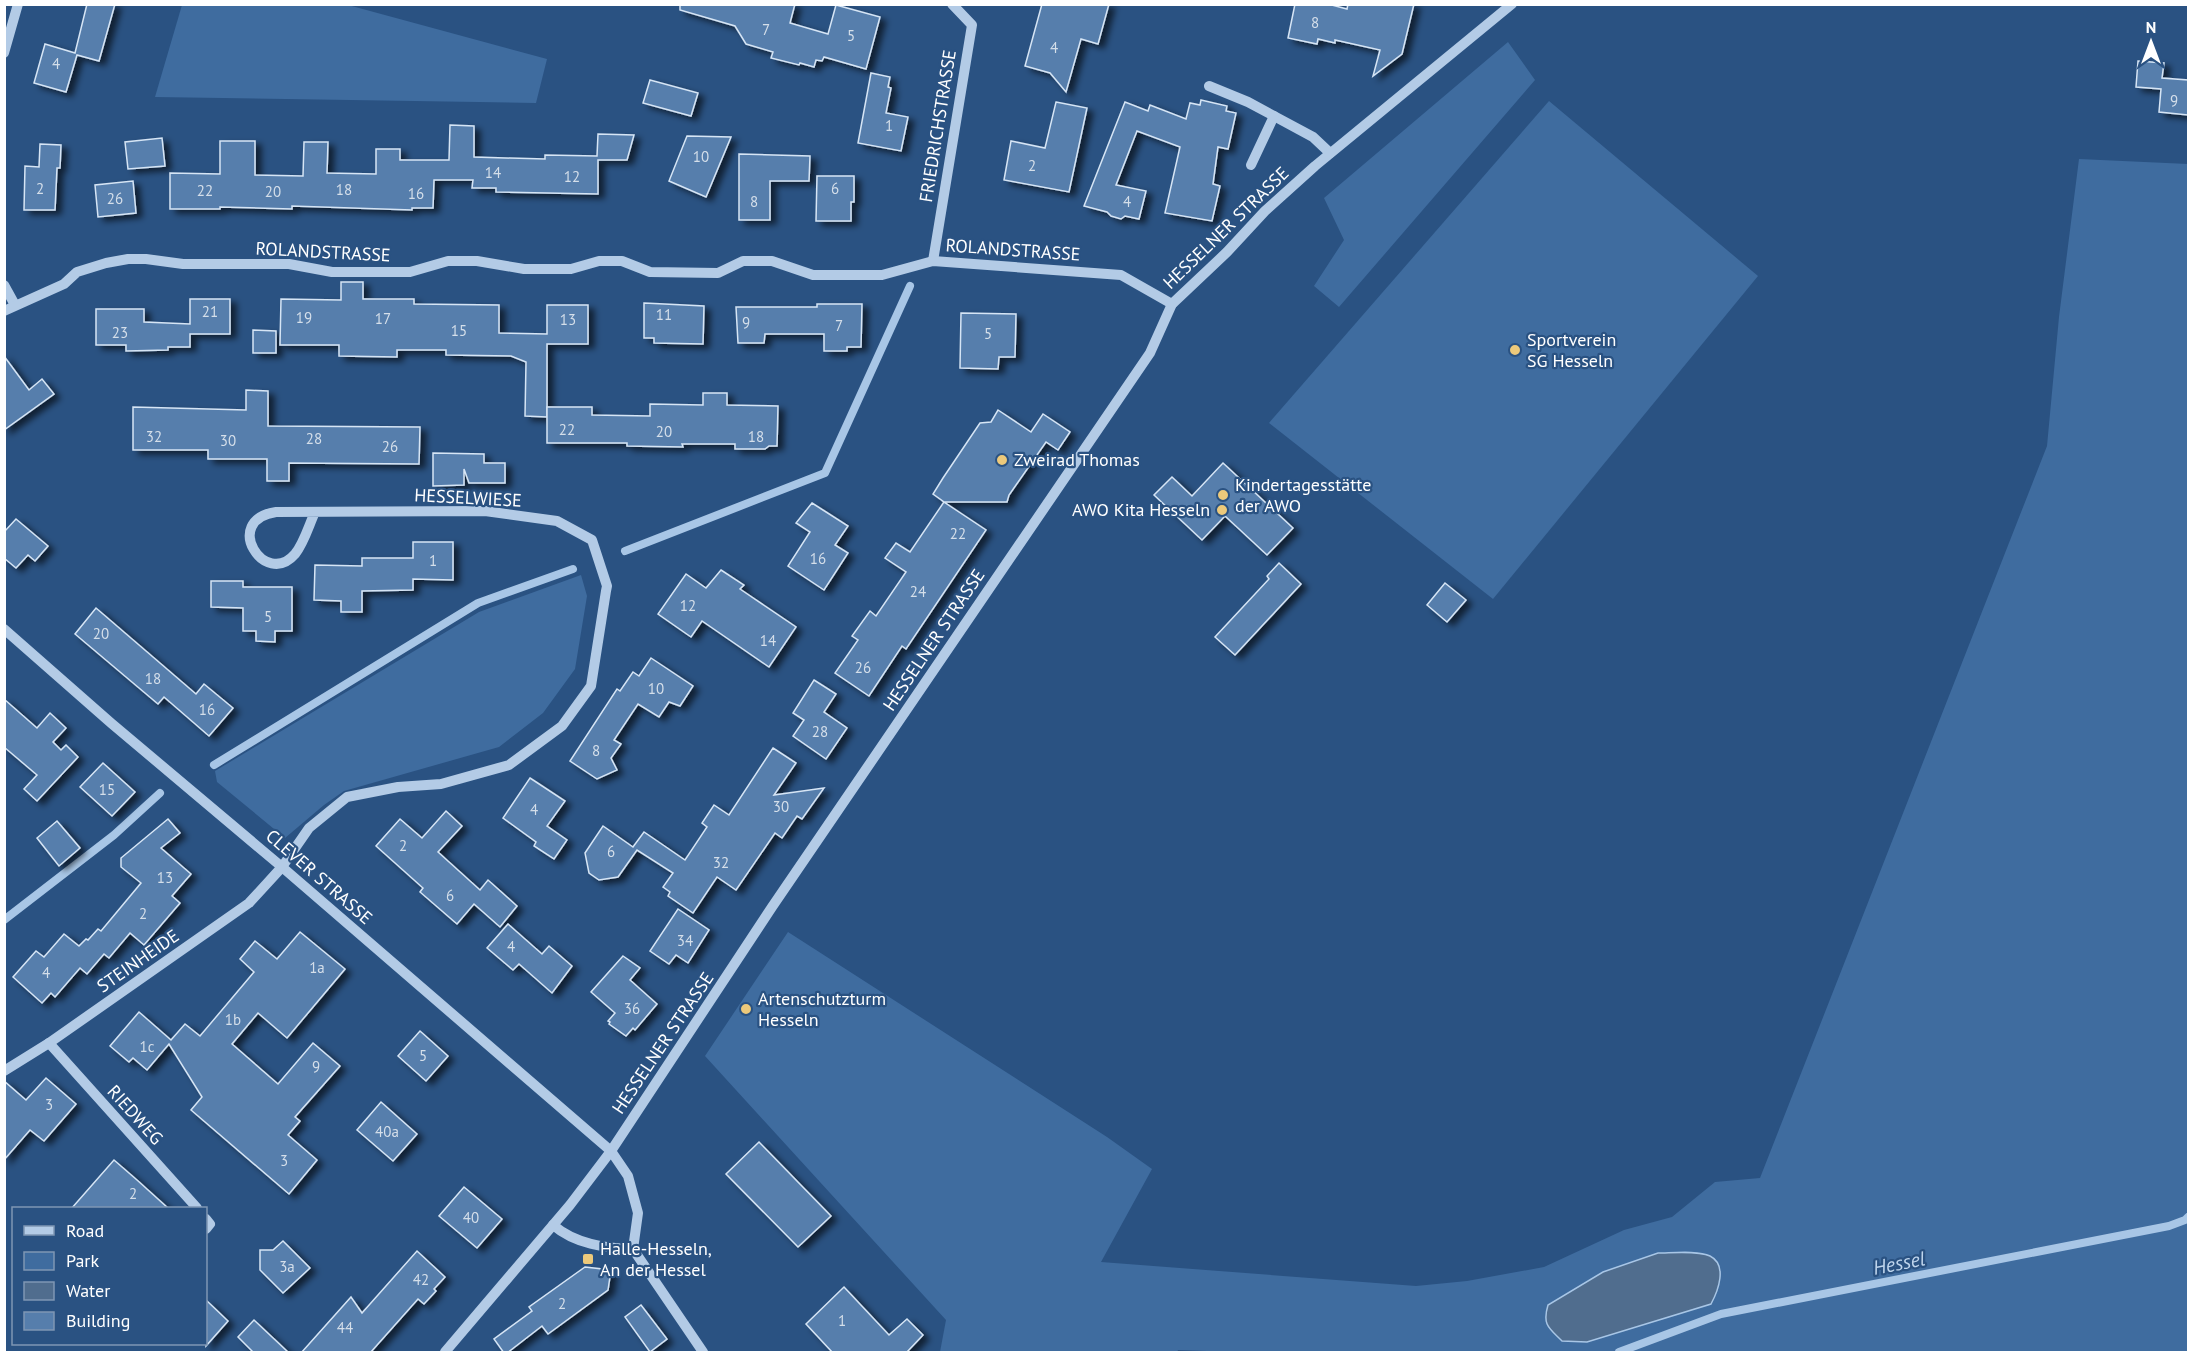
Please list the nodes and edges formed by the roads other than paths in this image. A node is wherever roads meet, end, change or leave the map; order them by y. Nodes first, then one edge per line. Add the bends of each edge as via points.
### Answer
1 (18, 4) edge
2 (952, 4) edge
3 (1512, 4) edge
4 (4, 53) edge
5 (1209, 86) dead end
6 (1274, 116) junction
7 (1330, 153) junction
8 (1251, 165) dead end
9 (933, 261) junction
10 (4, 285) edge
11 (15, 304) junction
12 (1172, 304) junction
13 (4, 311) edge
14 (315, 512) junction
15 (4, 629) edge
16 (282, 867) junction
17 (49, 1043) junction
18 (4, 1071) edge
19 (611, 1151) junction
20 (194, 1207) edge
21 (553, 1225) junction
22 (633, 1249) junction
23 (445, 1353) edge
24 (703, 1353) edge

1 - 4 street
2 - 9 street, FRIEDRICHSTRASSE via 972,25
3 - 7 street, HESSELNER STRASSE
5 - 6 street
6 - 7 street via 1313,137
6 - 8 street
7 - 12 street, HESSELNER STRASSE
9 - 11 street, ROLANDSTRASSE via 882,275 813,275 772,261 743,261 718,273 650,272 622,261 599,261 571,269 448,261 410,272 332,272 289,264 183,264 128,259 77,272 64,284
9 - 12 street, ROLANDSTRASSE via 1121,275
10 - 11 street
11 - 13 street, ROLANDSTRASSE
12 - 19 street, HESSELNER STRASSE via 1150,353
14 - 14 street, HESSELWIESE via 300,547 290,559 267,562 254,552 251,528 261,516
14 - 16 street, HESSELWIESE via 485,511 557,521 592,540 607,586 591,686 562,726 509,765 441,784 398,786 347,797 309,828
15 - 16 street, CLEVER STRASSE
16 - 17 street, STEINHEIDE via 249,903
16 - 19 street, CLEVER STRASSE
17 - 18 street, STEINHEIDE
17 - 20 street, RIEDWEG
19 - 21 street, HESSELNER STRASSE
19 - 22 street, CLEVER STRASSE via 628,1176 638,1213
21 - 22 street via 562,1233 602,1247
21 - 23 street, HESSELNER STRASSE
22 - 24 street

